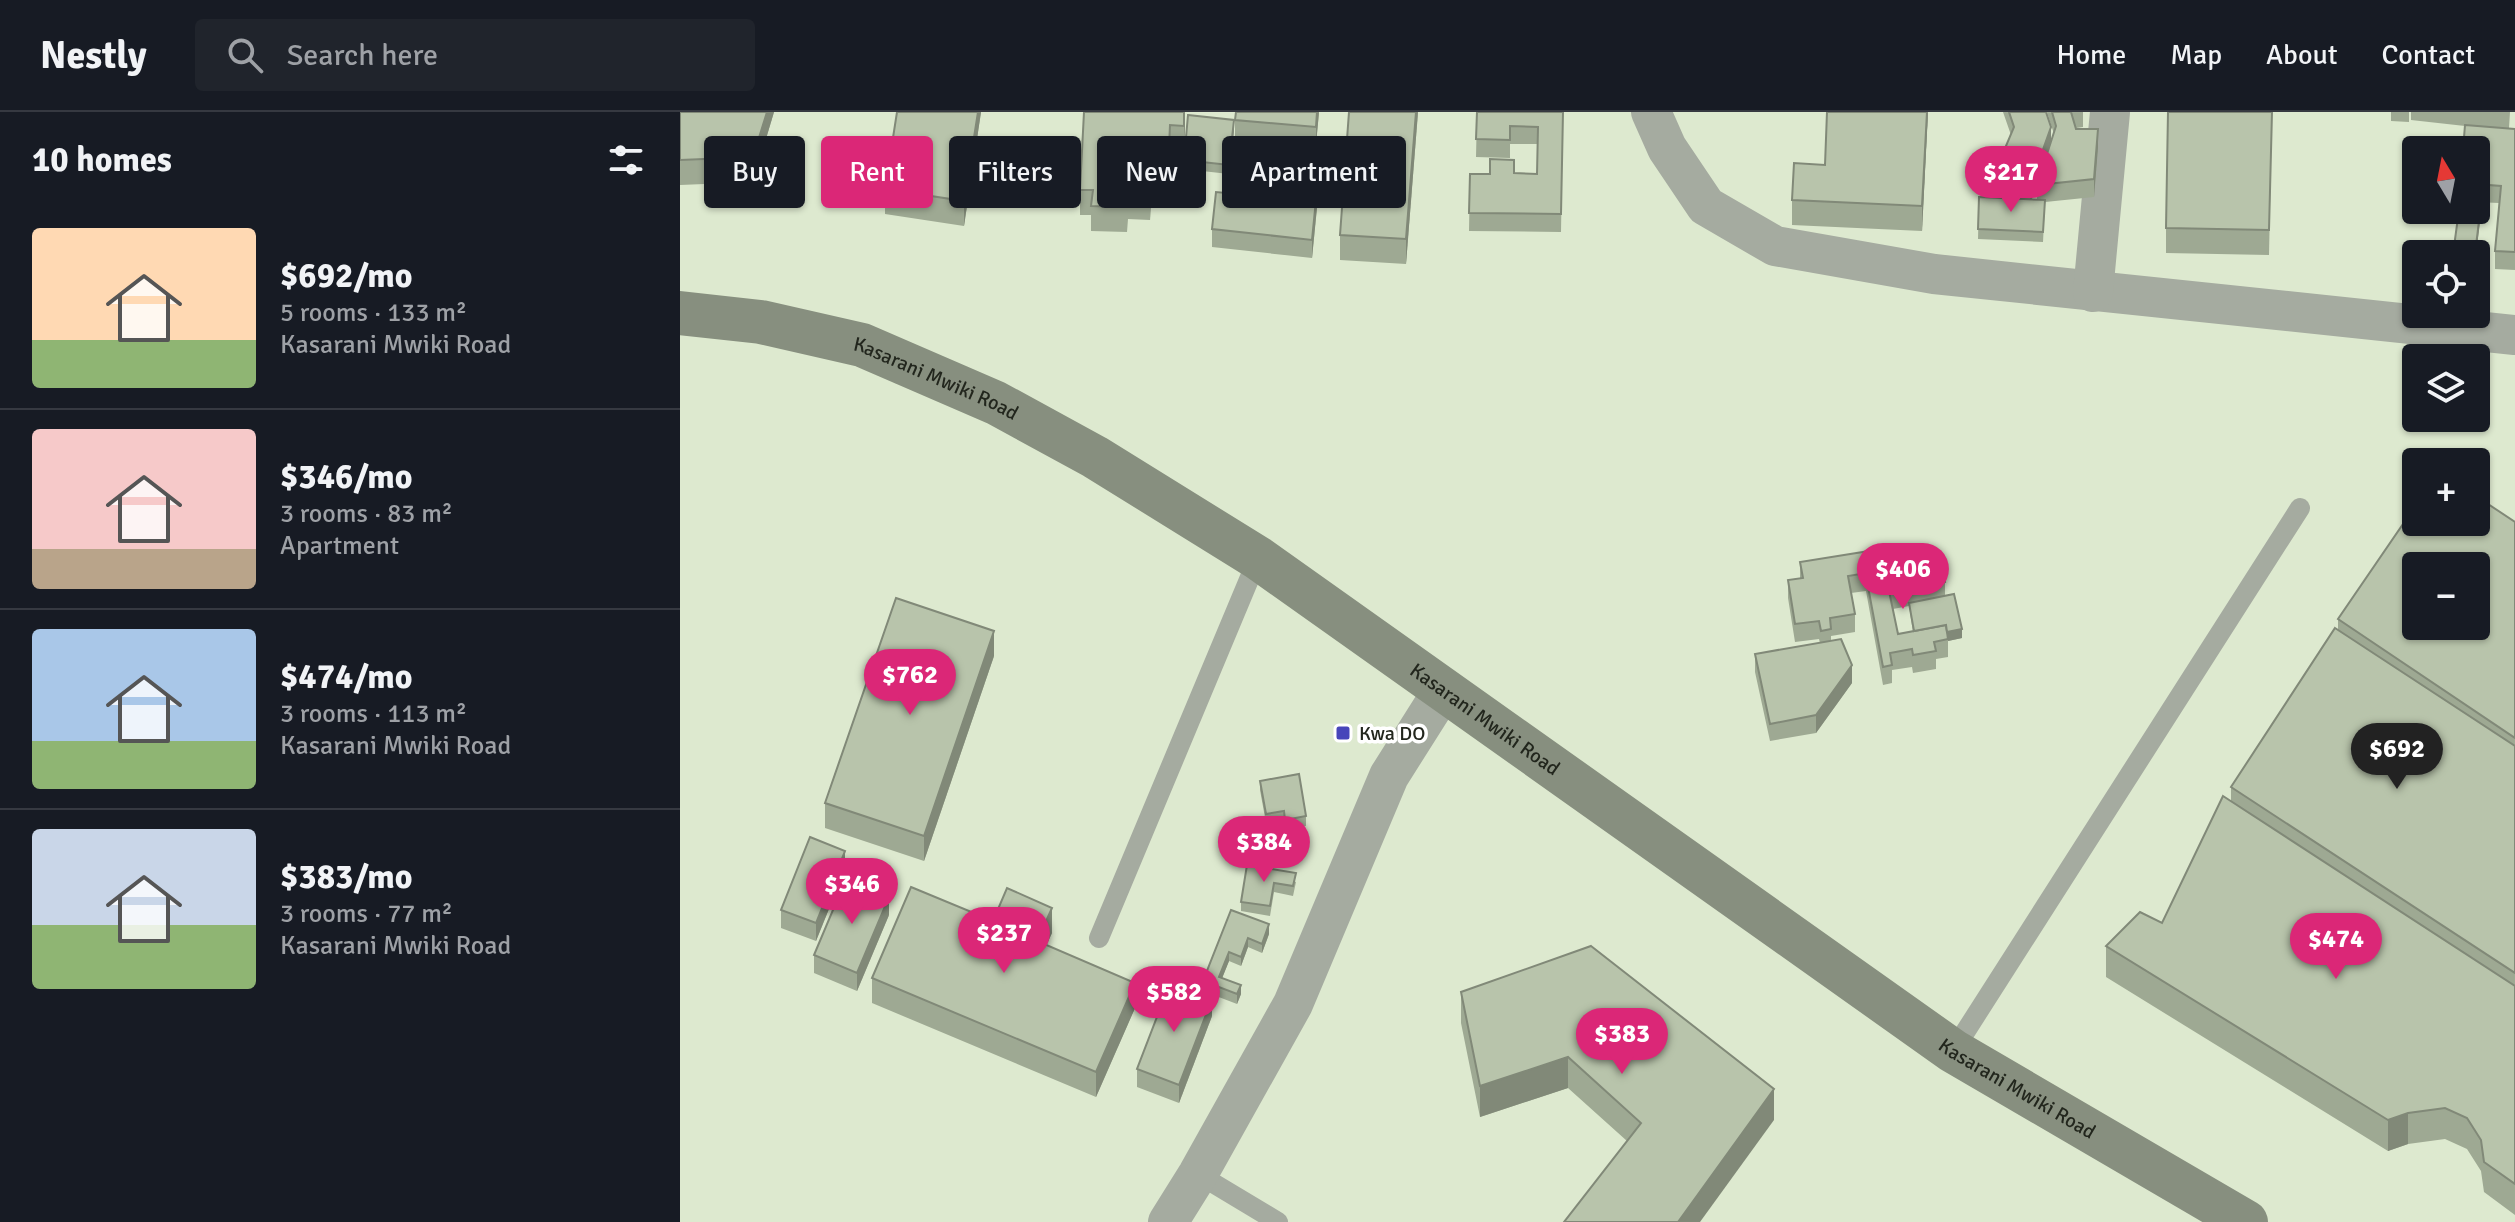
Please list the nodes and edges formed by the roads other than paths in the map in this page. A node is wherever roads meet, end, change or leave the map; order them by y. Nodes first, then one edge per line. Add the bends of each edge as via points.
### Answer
1 (1651, 112) edge
2 (2110, 112) edge
3 (2093, 292) junction
4 (680, 313) edge
5 (2515, 335) edge
6 (2300, 508) dead end
7 (1258, 558) junction
8 (1444, 689) junction
9 (1099, 938) dead end
10 (1953, 1051) junction
11 (1198, 1174) junction
12 (1168, 1222) edge
13 (1278, 1222) edge
14 (2246, 1222) edge

1 - 3 street via 1667,148 1706,206 1775,246 1934,274
2 - 3 street
3 - 5 street
4 - 7 main road, Kasarani Mwiki Road via 761,322 862,345 901,360 996,403 1095,457
6 - 10 lane
7 - 8 main road, Kasarani Mwiki Road
7 - 9 lane
8 - 10 main road, Kasarani Mwiki Road
8 - 11 street via 1389,776 1293,1004
10 - 14 main road, Kasarani Mwiki Road
11 - 12 street
11 - 13 lane

